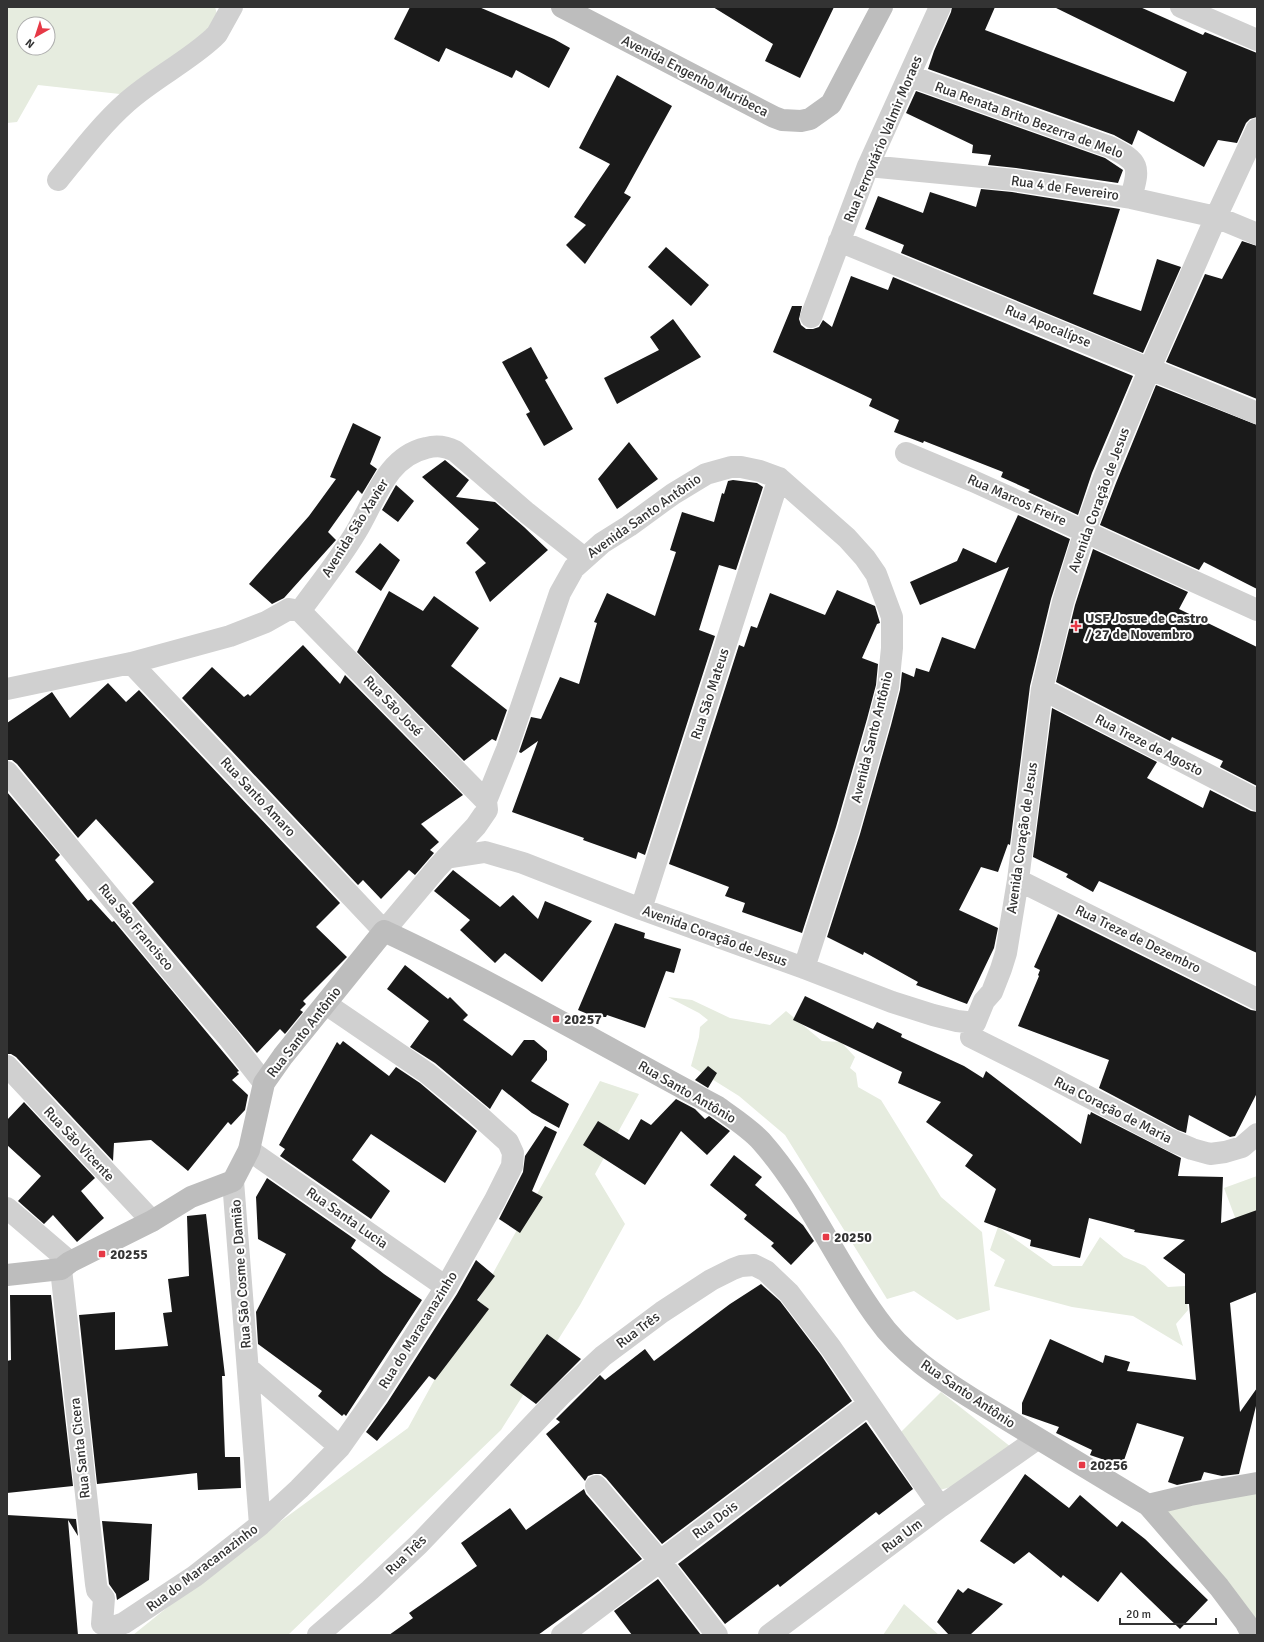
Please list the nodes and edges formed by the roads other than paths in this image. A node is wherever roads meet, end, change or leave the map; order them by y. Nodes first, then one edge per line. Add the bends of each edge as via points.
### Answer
1 (232, 7) edge
2 (562, 7) edge
3 (882, 7) edge
4 (940, 7) edge
5 (1181, 7) edge
6 (1257, 40) edge
7 (910, 76) junction
8 (1257, 129) edge
9 (868, 166) junction
10 (58, 180) dead end
11 (1131, 198) junction
12 (1216, 217) junction
13 (1257, 234) edge
14 (840, 241) junction
15 (811, 317) dead end
16 (1150, 368) junction
17 (1257, 413) edge
18 (906, 453) dead end
19 (779, 478) junction
20 (1085, 531) junction
21 (584, 558) junction
22 (1257, 610) edge
23 (300, 611) junction
24 (131, 664) junction
25 (7, 689) edge
26 (1042, 689) junction
27 (7, 772) edge
28 (1257, 800) edge
29 (486, 801) junction
30 (446, 858) junction
31 (1018, 880) junction
32 (641, 909) junction
33 (384, 931) junction
34 (804, 968) junction
35 (1257, 999) edge
36 (326, 1004) junction
37 (970, 1038) dead end
38 (7, 1066) edge
39 (264, 1083) junction
40 (1257, 1134) edge
41 (249, 1150) junction
42 (234, 1180) junction
43 (7, 1208) edge
44 (152, 1221) junction
45 (65, 1266) junction
46 (7, 1275) edge
47 (446, 1287) junction
48 (248, 1368) junction
49 (869, 1404) junction
50 (1037, 1439) junction
51 (340, 1447) junction
52 (1257, 1483) edge
53 (596, 1486) dead end
54 (1148, 1505) junction
55 (940, 1507) junction
56 (260, 1525) junction
57 (660, 1561) junction
58 (102, 1624) joint
59 (318, 1635) edge
60 (562, 1635) edge
61 (717, 1635) edge
62 (769, 1635) edge
63 (1252, 1635) edge

1 - 10 street via 213,38 127,102
2 - 3 main road, Avenida Engenho Muribeca via 774,117 801,121 810,119 831,104
4 - 7 street, Rua Ferroviário Valmir Moraes
5 - 6 street
7 - 9 street, Rua Ferroviário Valmir Moraes
7 - 11 street, Rua Renata Brito Bezerra de Melo via 1009,110 1123,154 1132,159 1137,170
8 - 12 street, Avenida Coração de Jesus
9 - 11 street, Rua 4 de Fevereiro via 1014,180
9 - 14 street, Rua Ferroviário Valmir Moraes
11 - 12 street, Rua 4 de Fevereiro
12 - 13 street, Rua 4 de Fevereiro
12 - 16 street, Avenida Coração de Jesus
14 - 15 street, Rua Ferroviário Valmir Moraes
14 - 16 street, Rua Apocalípse
16 - 17 street, Rua Apocalípse
16 - 20 street, Avenida Coração de Jesus
18 - 20 street, Rua Marcos Freire
19 - 21 street, Avenida Santo Antônio via 741,467 706,474 673,494
19 - 32 street, Rua São Mateus
19 - 34 street, Avenida Santo Antônio via 847,538 865,558 876,574 892,617 888,687 848,831
20 - 22 street, Rua Marcos Freire
20 - 26 street, Avenida Coração de Jesus via 1063,602
21 - 23 street, Avenida São Xavier via 527,513 467,460 447,447 434,446 409,454 388,475 357,531
21 - 29 street, Avenida Santo Antônio via 574,568 560,593 507,749
23 - 24 street via 289,609 266,622 230,636
23 - 29 street, Rua São José
24 - 25 street
24 - 33 street, Rua Santo Amaro
26 - 28 street, Rua Treze de Agosto
26 - 31 street, Avenida Coração de Jesus
27 - 39 street, Rua São Francisco
29 - 30 street, Avenida Santo Antônio via 487,810 476,826
30 - 32 street, Avenida Coração de Jesus via 486,852 523,863
30 - 33 street, Rua Santo Antônio
31 - 34 street, Avenida Coração de Jesus via 1006,953 992,992 984,1001 975,1023 933,1015 892,1002
31 - 35 street, Rua Treze de Dezembro
32 - 34 street, Avenida Coração de Jesus
33 - 36 main road, Rua Santo Antônio
33 - 50 main road, Rua Santo Antônio via 449,961 529,1004 718,1107 742,1125 760,1140 784,1170 877,1318 893,1338 910,1355 948,1384
36 - 39 main road, Rua Santo Antônio
36 - 47 street, Rua do Maracanazinho via 427,1073 504,1138 512,1149 513,1161 509,1174
37 - 40 street, Rua Coração de Maria via 1192,1149 1210,1154 1225,1152 1242,1147
38 - 44 street, Rua São Vicente
39 - 41 main road, Rua Santo Antônio
41 - 42 main road, Rua Santo Antônio
41 - 47 street, Rua Santa Lucia
42 - 44 main road via 191,1197
42 - 48 street, Rua São Cosme e Damião
43 - 45 street
44 - 45 main road
45 - 46 main road
45 - 58 street, Rua Santa Cicera via 96,1584 97,1590 104,1598
47 - 51 street, Rua do Maracanazinho
48 - 51 street, Rua São Cosme e Damião
48 - 56 street, Rua São Cosme e Damião
49 - 55 street, Rua Três
49 - 57 street, Rua Dois
49 - 59 street, Rua Três via 804,1312 771,1275 754,1266 733,1269 662,1312 603,1356 561,1395 419,1544
50 - 54 main road, Rua Santo Antônio
50 - 55 street, Rua Um
51 - 56 street, Rua do Maracanazinho
52 - 54 main road
53 - 57 street
54 - 63 main road, Rua Santo Antônio via 1219,1587
55 - 62 street, Rua Um
56 - 58 street, Rua do Maracanazinho via 196,1576 134,1618 113,1627
57 - 60 street, Rua Dois
57 - 61 street

